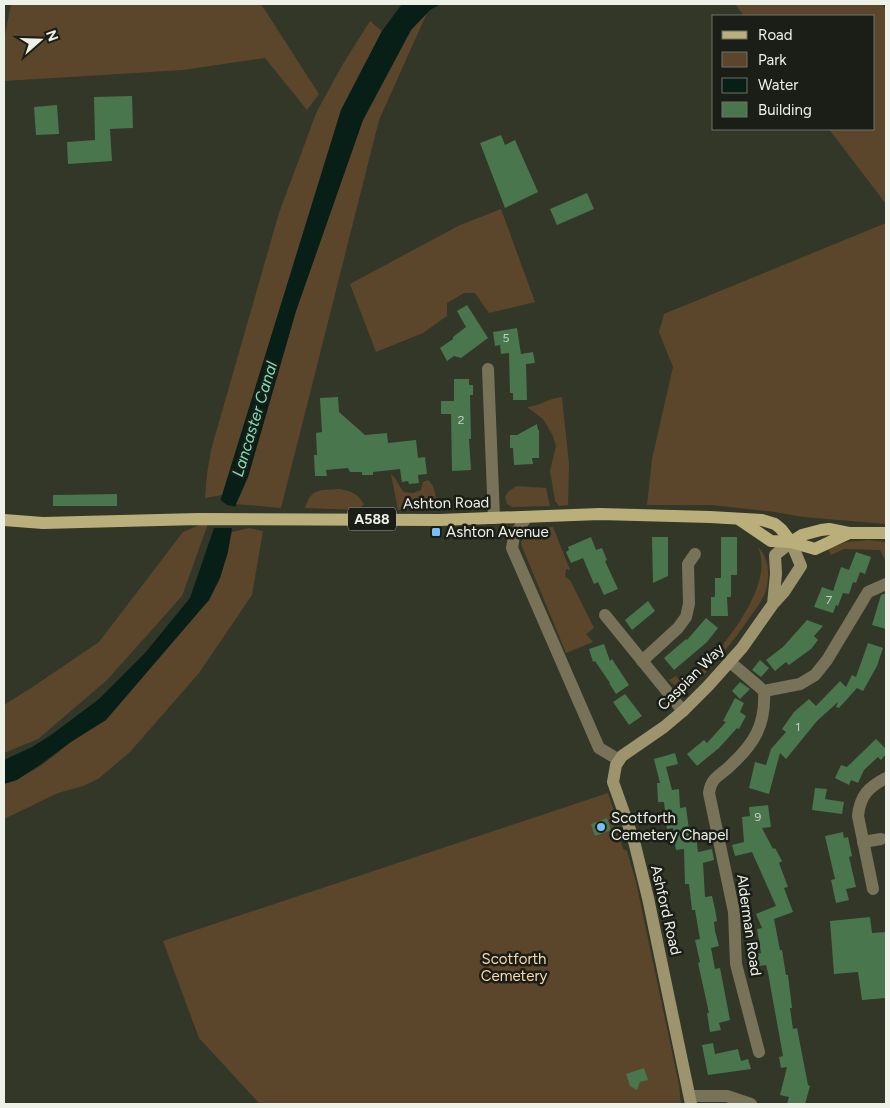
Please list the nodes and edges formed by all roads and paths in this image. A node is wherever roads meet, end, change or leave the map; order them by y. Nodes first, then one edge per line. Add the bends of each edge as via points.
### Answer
1 (488, 369) dead end
2 (494, 518) junction
3 (526, 518) junction
4 (4, 520) edge
5 (886, 533) edge
6 (791, 542) junction
7 (695, 554) dead end
8 (886, 584) edge
9 (773, 604) junction
10 (606, 622) dead end
11 (642, 661) junction
12 (730, 662) junction
13 (764, 691) junction
14 (683, 711) junction
15 (619, 760) junction
16 (886, 778) edge
17 (881, 839) dead end
18 (863, 842) junction
19 (873, 889) dead end
20 (754, 1033) junction
21 (741, 1036) dead end
22 (759, 1052) dead end
23 (691, 1100) edge
24 (751, 1104) edge

1 - 2 street
2 - 3 main road, Ashton Road / A588
2 - 4 main road, Ashton Road / A588 via 43,523
3 - 6 main road, Ashton Road / A588 via 600,514 710,517 740,520 770,541
3 - 15 street via 514,536 512,548 599,748
5 - 6 main road, Ashton Road via 849,533 815,549
6 - 9 street, Caspian Way via 775,555
6 - 9 street, Caspian Way via 801,566
7 - 11 street via 688,564 689,604 686,617
8 - 13 street via 868,592 827,660 814,675 800,684
9 - 12 street, Caspian Way
10 - 11 street
11 - 14 street
12 - 13 street
12 - 14 street, Caspian Way
13 - 20 street, Alderman Road via 765,709 760,728 748,747 710,785 734,912 736,964
14 - 15 street, Caspian Way
15 - 23 street, Ashford Road via 613,782 634,841
16 - 18 street via 863,796 859,806
17 - 18 street
18 - 19 street
20 - 21 street
20 - 22 street, Alderman Road
23 - 24 street via 727,1096

